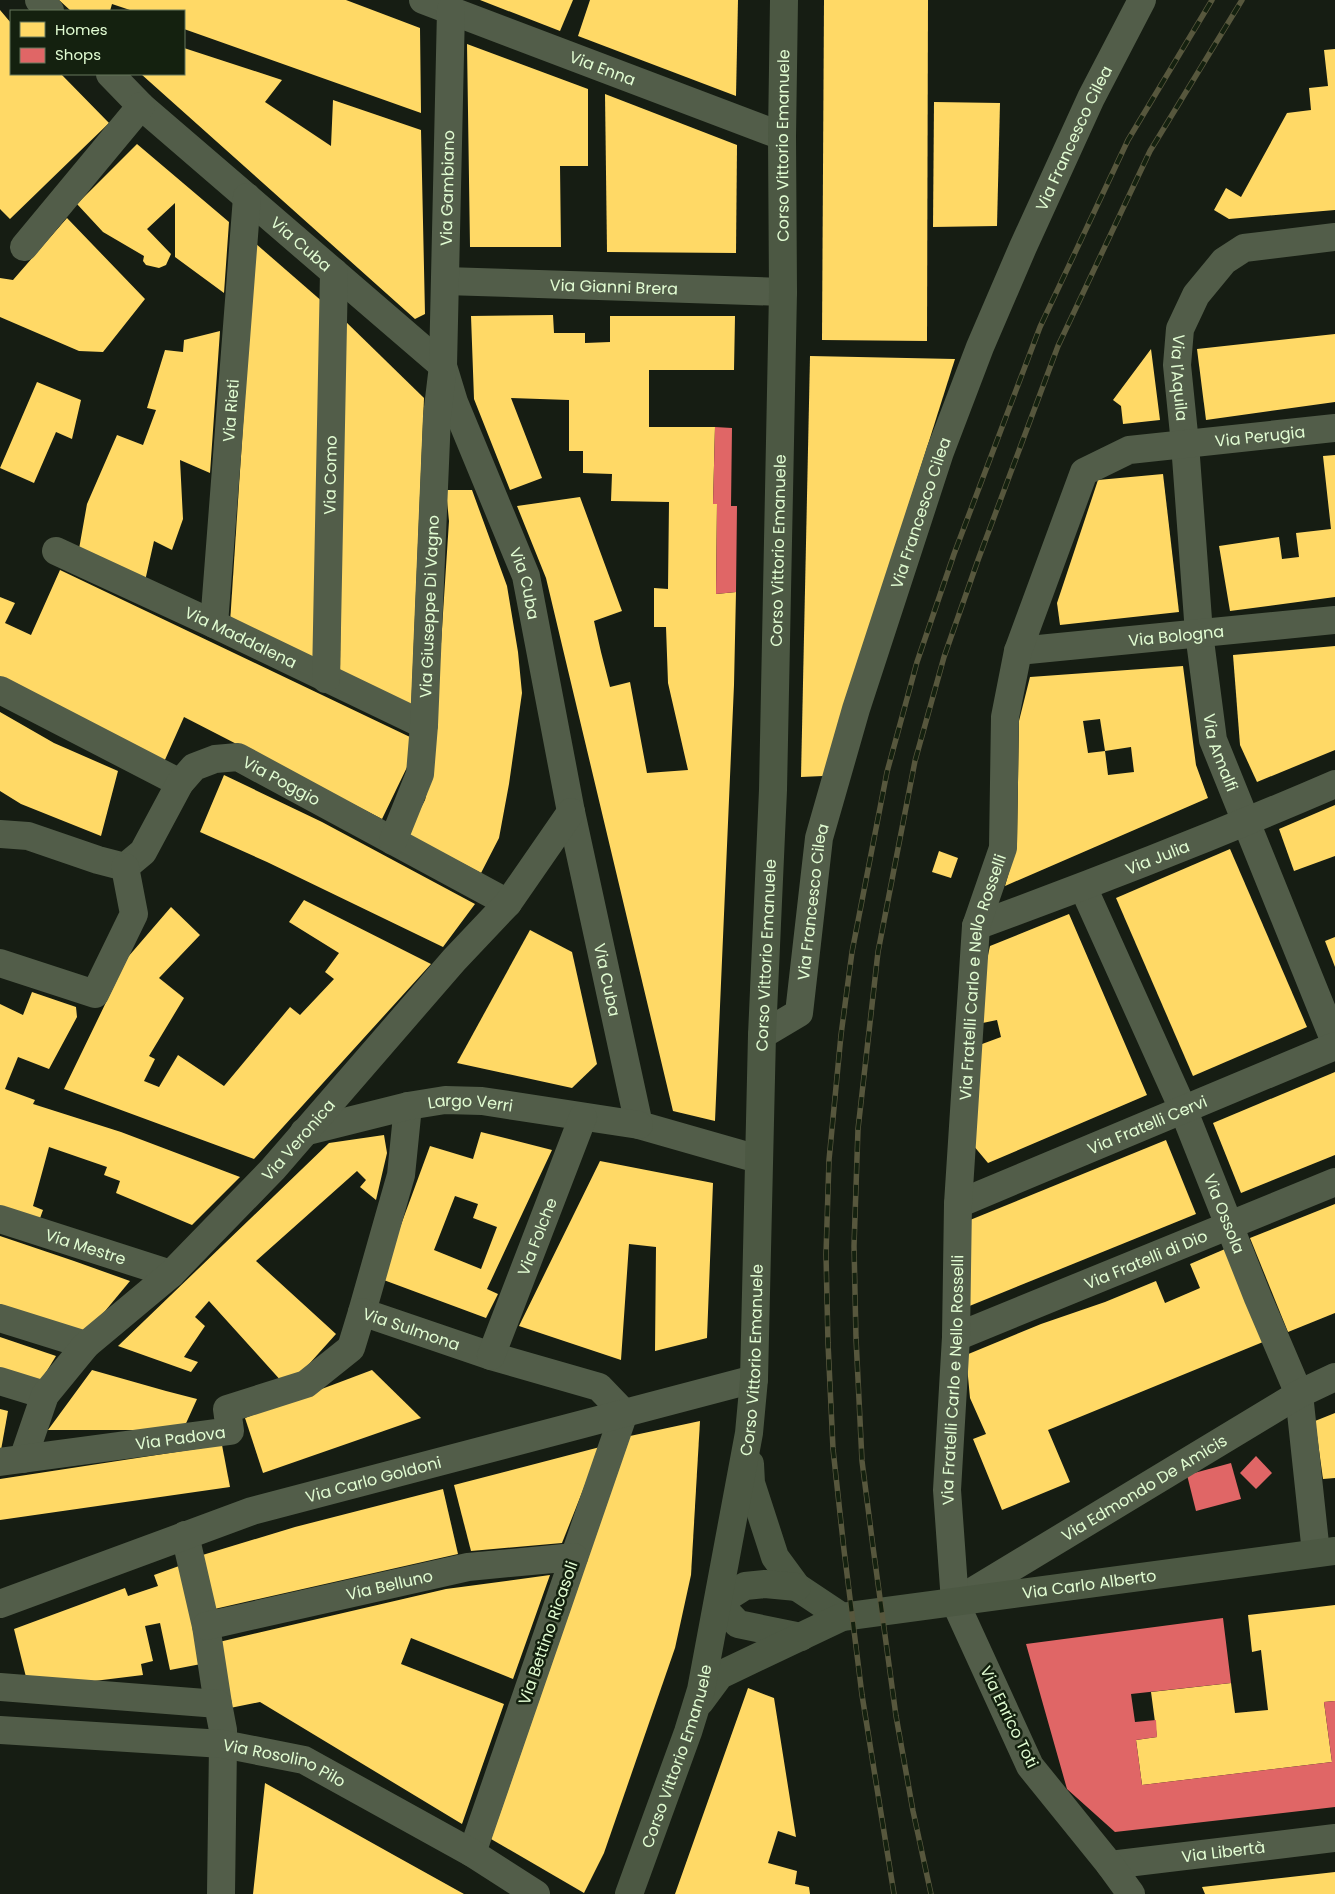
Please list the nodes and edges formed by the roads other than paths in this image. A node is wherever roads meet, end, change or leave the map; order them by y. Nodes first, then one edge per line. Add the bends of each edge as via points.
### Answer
1 (40, 0) edge
2 (423, 0) edge
3 (784, 0) edge
4 (1142, 0) edge
5 (49, 10) edge
6 (451, 10) junction
7 (111, 75) edge
8 (140, 106) junction
9 (782, 136) junction
10 (247, 198) junction
11 (1335, 237) edge
12 (24, 247) dead end
13 (334, 272) junction
14 (445, 281) junction
15 (783, 292) junction
16 (443, 366) junction
17 (1335, 428) edge
18 (1186, 444) junction
19 (56, 551) dead end
20 (1335, 620) edge
21 (214, 624) junction
22 (1199, 633) junction
23 (1018, 651) junction
24 (326, 679) junction
25 (0, 690) edge
26 (424, 725) junction
27 (180, 783) junction
28 (1335, 784) edge
29 (571, 812) junction
30 (1247, 822) junction
31 (0, 834) edge
32 (393, 841) junction
33 (125, 867) junction
34 (1084, 887) junction
35 (508, 903) junction
36 (976, 926) junction
37 (0, 963) edge
38 (762, 1035) junction
39 (1335, 1042) edge
40 (1335, 1046) edge
41 (408, 1106) junction
42 (1183, 1109) junction
43 (582, 1117) junction
44 (639, 1125) junction
45 (304, 1132) junction
46 (758, 1159) junction
47 (1335, 1182) edge
48 (958, 1204) junction
49 (0, 1219) edge
50 (1229, 1225) junction
51 (171, 1274) junction
52 (362, 1312) junction
53 (0, 1318) edge
54 (956, 1337) junction
55 (86, 1345) junction
56 (491, 1356) junction
57 (1335, 1377) edge
58 (754, 1380) junction
59 (0, 1381) edge
60 (1299, 1394) junction
61 (46, 1395) junction
62 (624, 1414) junction
63 (749, 1433) junction
64 (12, 1461) edge
65 (185, 1535) junction
66 (1325, 1552) edge
67 (574, 1557) junction
68 (797, 1587) junction
69 (955, 1602) junction
70 (718, 1603) junction
71 (0, 1604) edge
72 (842, 1617) junction
73 (206, 1626) junction
74 (801, 1637) junction
75 (0, 1688) edge
76 (218, 1704) junction
77 (696, 1708) junction
78 (0, 1730) edge
79 (223, 1744) junction
80 (1335, 1838) edge
81 (472, 1853) junction
82 (1110, 1865) junction
83 (221, 1894) edge
84 (536, 1894) edge
85 (629, 1894) edge
86 (1131, 1894) edge

1 - 5 street
2 - 6 street, Via Enna
3 - 9 main road, Corso Vittorio Emanuele
4 - 38 street, Via Francesco Cilea via 1092,98 1024,247 980,347 940,452 856,709 820,838 799,1014
6 - 9 street, Via Enna
6 - 14 street, Via Gambiano
7 - 8 street, Via Cuba
8 - 10 street, Via Cuba
8 - 12 street
9 - 15 main road, Corso Vittorio Emanuele
10 - 13 street, Via Cuba
10 - 21 street, Via Rieti
11 - 18 street, Via l'Aquila via 1244,248 1224,261 1196,295 1180,329 1177,364
13 - 16 street, Via Cuba
13 - 24 street, Via Como
14 - 15 street, Via Gianni Brera
14 - 16 street, Via Gambiano
15 - 38 main road, Corso Vittorio Emanuele via 773,790
16 - 26 street, Via Giuseppe Di Vagno
16 - 29 street, Via Cuba via 457,410 526,576
17 - 18 street, Via Perugia
18 - 22 street, Via Amalfi
18 - 23 street, Via Fratelli Carlo e Nello Rosselli via 1129,450 1084,472
19 - 21 street, Via Maddalena
20 - 22 street, Via Bologna
21 - 24 street, Via Maddalena
22 - 23 street, Via Bologna
22 - 30 street, Via Amalfi via 1213,740
23 - 36 street, Via Fratelli Carlo e Nello Rosselli via 1005,717 1003,848
24 - 26 street, Via Maddalena
25 - 27 street
26 - 32 street, Via Giuseppe Di Vagno via 420,774
27 - 32 street, Via Poggio via 194,766 216,758 238,757
27 - 33 street, Via Poggio via 143,852
28 - 30 street, Via Julia
29 - 35 street, Via Veronica
29 - 44 street, Via Cuba
30 - 34 street, Via Julia
30 - 39 street, Via Amalfi
31 - 33 street via 28,836
32 - 35 street, Via Poggio
33 - 37 street via 134,914 95,994
34 - 36 street, Via Julia
34 - 42 street, Via Ossola
35 - 45 street, Via Veronica
36 - 48 street, Via Fratelli Carlo e Nello Rosselli
38 - 46 main road, Corso Vittorio Emanuele
40 - 42 street, Via Fratelli Cervi
41 - 43 street, Largo Verri via 446,1100 482,1101
41 - 45 street, Largo Verri
41 - 52 street, Via Sulmona via 401,1174
42 - 48 street, Via Fratelli Cervi
42 - 50 street, Via Ossola
43 - 44 street, Largo Verri
43 - 56 street, Via Folche
44 - 46 street
45 - 51 street, Via Veronica via 273,1169
46 - 58 main road, Corso Vittorio Emanuele
47 - 50 street, Via Fratelli di Dio
48 - 54 street, Via Fratelli Carlo e Nello Rosselli
49 - 51 street, Via Mestre
50 - 54 street, Via Fratelli di Dio
50 - 60 street, Via Ossola
51 - 55 street, Via Veronica
52 - 56 street, Via Sulmona
52 - 64 street, Via Padova via 352,1348 306,1384 227,1409 230,1431
53 - 55 street
54 - 69 street, Via Fratelli Carlo e Nello Rosselli via 948,1490
55 - 61 street, Via Veronica
56 - 62 street, Via Sulmona via 599,1388
57 - 60 street, Via Edmondo De Amicis
58 - 62 street, Via Carlo Goldoni
58 - 63 main road, Corso Vittorio Emanuele
59 - 61 street
60 - 66 street, Via Ossola
60 - 69 street, Via Edmondo De Amicis
61 - 64 street, Via Veronica
62 - 65 street, Via Carlo Goldoni via 252,1511
62 - 67 street, Via Bettino Ricasoli
63 - 68 main road via 751,1483 760,1515 775,1557
63 - 70 main road, Corso Vittorio Emanuele
65 - 71 street, Via Carlo Goldoni
65 - 73 street
66 - 69 main road, Via Carlo Alberto
67 - 73 street, Via Belluno via 468,1566
67 - 81 street, Via Bettino Ricasoli
68 - 70 main road via 744,1586
68 - 72 main road
69 - 72 main road, Via Carlo Alberto
69 - 82 street, Via Enrico Toti via 1030,1766
70 - 74 main road via 738,1624
70 - 77 main road, Corso Vittorio Emanuele
72 - 74 main road, Via Carlo Alberto
73 - 76 street
74 - 77 main road, Via Carlo Alberto via 720,1675
75 - 76 street
76 - 79 street
77 - 85 main road, Corso Vittorio Emanuele
78 - 79 street, Via Rosolino Pilo
79 - 81 street, Via Rosolino Pilo via 304,1760
79 - 83 street
80 - 82 street, Via Libertà
81 - 84 street, Via Rosolino Pilo
82 - 86 street, Via Enrico Toti

